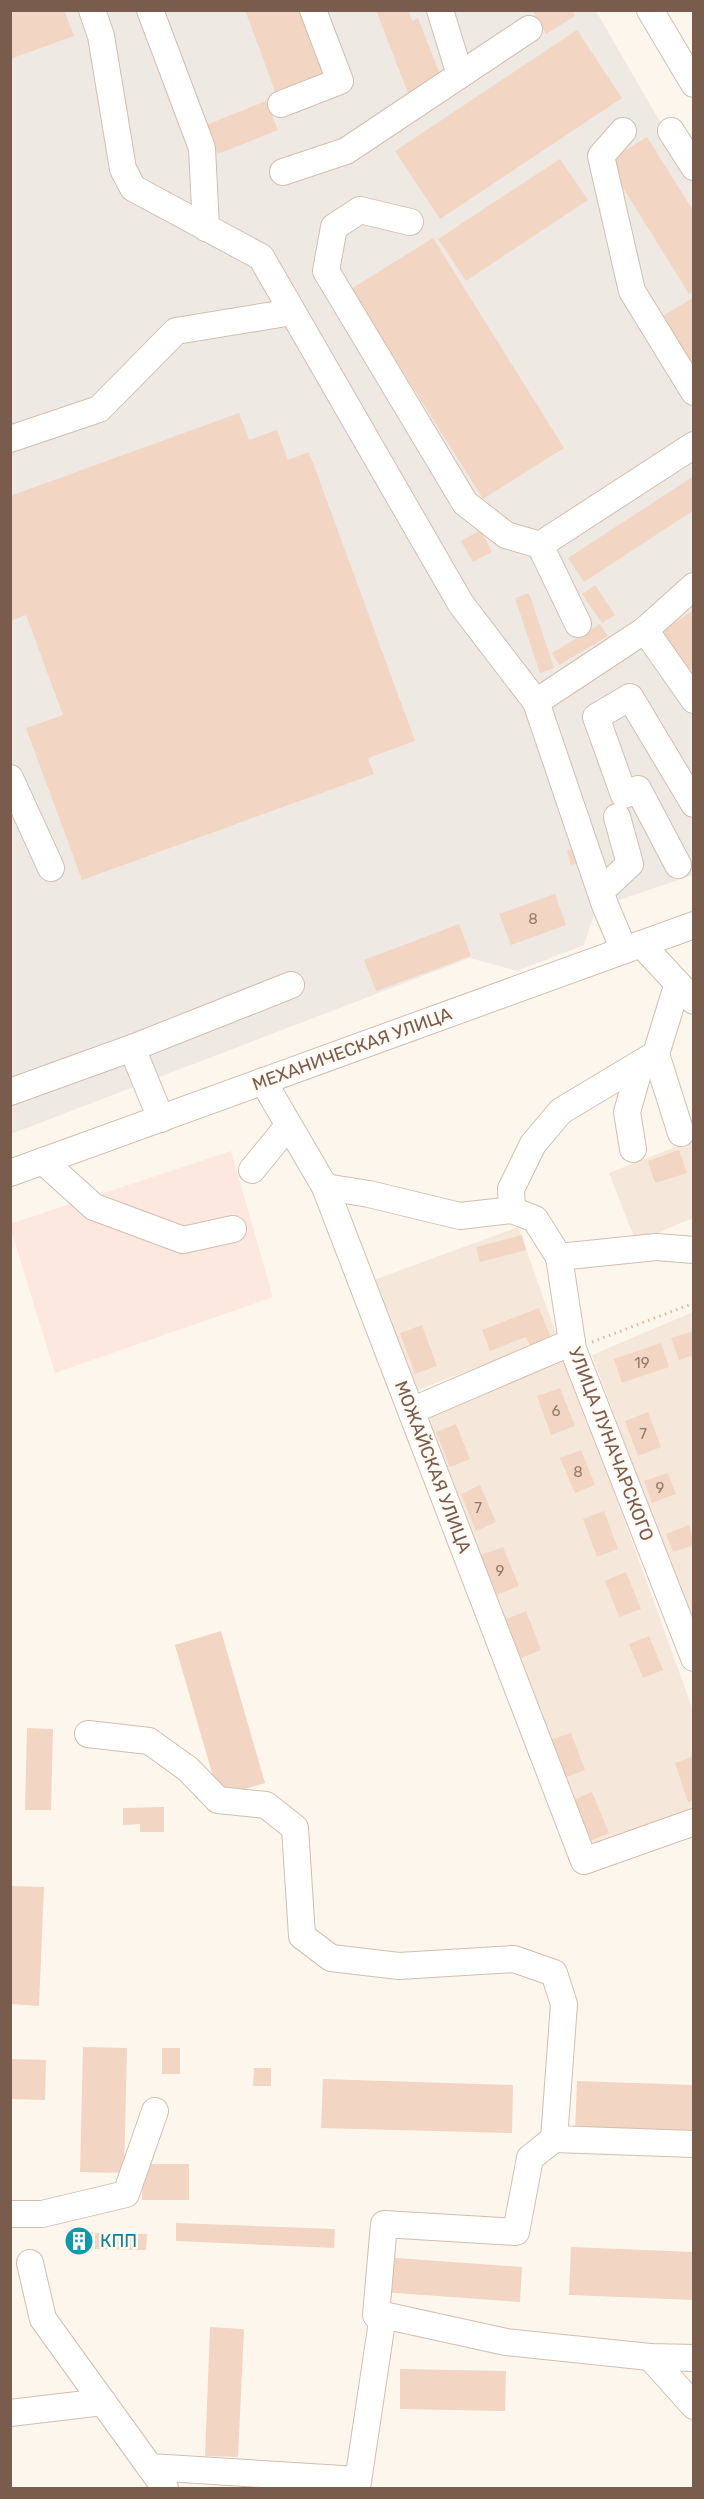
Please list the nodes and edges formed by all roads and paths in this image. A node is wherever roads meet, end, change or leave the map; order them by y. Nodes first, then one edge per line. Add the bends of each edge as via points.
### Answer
1 (92, 10) edge
2 (150, 10) edge
3 (313, 10) edge
4 (440, 10) edge
5 (650, 10) edge
6 (529, 29) dead end
7 (460, 75) junction
8 (693, 84) edge
9 (281, 104) dead end
10 (671, 130) dead end
11 (623, 131) dead end
12 (693, 167) edge
13 (282, 172) dead end
14 (410, 222) dead end
15 (206, 228) junction
16 (292, 312) junction
17 (693, 392) edge
18 (10, 439) edge
19 (693, 446) edge
20 (540, 545) junction
21 (693, 586) edge
22 (578, 624) dead end
23 (645, 630) junction
24 (693, 700) edge
25 (536, 702) junction
26 (10, 778) edge
27 (693, 804) edge
28 (617, 817) dead end
29 (678, 865) dead end
30 (51, 868) dead end
31 (601, 891) junction
32 (693, 925) edge
33 (632, 947) junction
34 (291, 985) dead end
35 (685, 994) edge
36 (132, 1048) junction
37 (648, 1059) junction
38 (263, 1082) junction
39 (10, 1092) edge
40 (161, 1119) junction
41 (288, 1126) junction
42 (681, 1133) dead end
43 (633, 1149) dead end
44 (43, 1161) junction
45 (252, 1170) dead end
46 (10, 1173) edge
47 (325, 1187) junction
48 (512, 1210) junction
49 (233, 1230) dead end
50 (693, 1250) edge
51 (559, 1257) junction
52 (693, 1303) edge
53 (573, 1345) junction
54 (411, 1411) junction
55 (693, 1658) edge
56 (88, 1734) dead end
57 (693, 1822) edge
58 (155, 2111) dead end
59 (554, 2139) junction
60 (693, 2144) edge
61 (10, 2214) edge
62 (30, 2263) dead end
63 (382, 2315) junction
64 (650, 2357) junction
65 (693, 2358) edge
66 (103, 2402) junction
67 (693, 2406) edge
68 (10, 2413) edge
69 (150, 2467) junction
70 (358, 2484) edge
71 (165, 2488) edge

1 - 15 street via 101,36 123,170 133,188
2 - 15 street via 202,148
3 - 9 street via 340,81
4 - 7 street
5 - 8 street
6 - 7 street
7 - 13 street via 346,151
10 - 12 street
11 - 17 street via 601,156 632,291
14 - 20 street via 360,210 334,227 326,271 465,503 506,535
15 - 16 street via 261,257
16 - 18 street via 176,331 99,409
16 - 25 street via 461,604
19 - 20 street
20 - 22 street
21 - 23 street
23 - 24 street
23 - 25 street
25 - 31 street
26 - 30 street
27 - 29 street via 630,698 596,717 624,795 638,789
28 - 31 street via 630,864
31 - 33 street
32 - 33 street, МЕХАНИЧЕСКАЯ УЛИЦА
33 - 35 street
33 - 38 street, МЕХАНИЧЕСКАЯ УЛИЦА
34 - 36 street
35 - 37 street
36 - 39 street
36 - 40 street
37 - 42 street
37 - 43 street via 627,1112
37 - 48 street via 561,1111 533,1144 511,1189
38 - 40 street, МЕХАНИЧЕСКАЯ УЛИЦА
38 - 41 street, МОЖАЙСКАЯ УЛИЦА
40 - 44 street, МЕХАНИЧЕСКАЯ УЛИЦА
41 - 45 street
41 - 47 street, МОЖАЙСКАЯ УЛИЦА
44 - 46 street, МЕХАНИЧЕСКАЯ УЛИЦА
44 - 49 street via 94,1207 183,1240
47 - 48 street via 460,1216
47 - 54 street, МОЖАЙСКАЯ УЛИЦА
48 - 51 street, УЛИЦА ЛУНАЧАРСКОГО via 535,1219
50 - 51 street via 656,1247
51 - 53 street, УЛИЦА ЛУНАЧАРСКОГО
52 - 53 path
53 - 54 street
53 - 55 street, УЛИЦА ЛУНАЧАРСКОГО
54 - 57 street, МОЖАЙСКАЯ УЛИЦА via 584,1861
56 - 59 street via 149,1742 188,1769 218,1800 266,1805 295,1828 302,1936 331,1958 399,1966 514,1959 554,1973 564,2004
58 - 61 street via 126,2194 42,2214
59 - 60 street
59 - 63 street via 530,2158 516,2232 384,2224 376,2315
62 - 66 street via 43,2319
63 - 64 street via 506,2342
63 - 70 street
64 - 65 street
64 - 67 street
66 - 68 street
66 - 69 street
69 - 70 street
69 - 71 street

